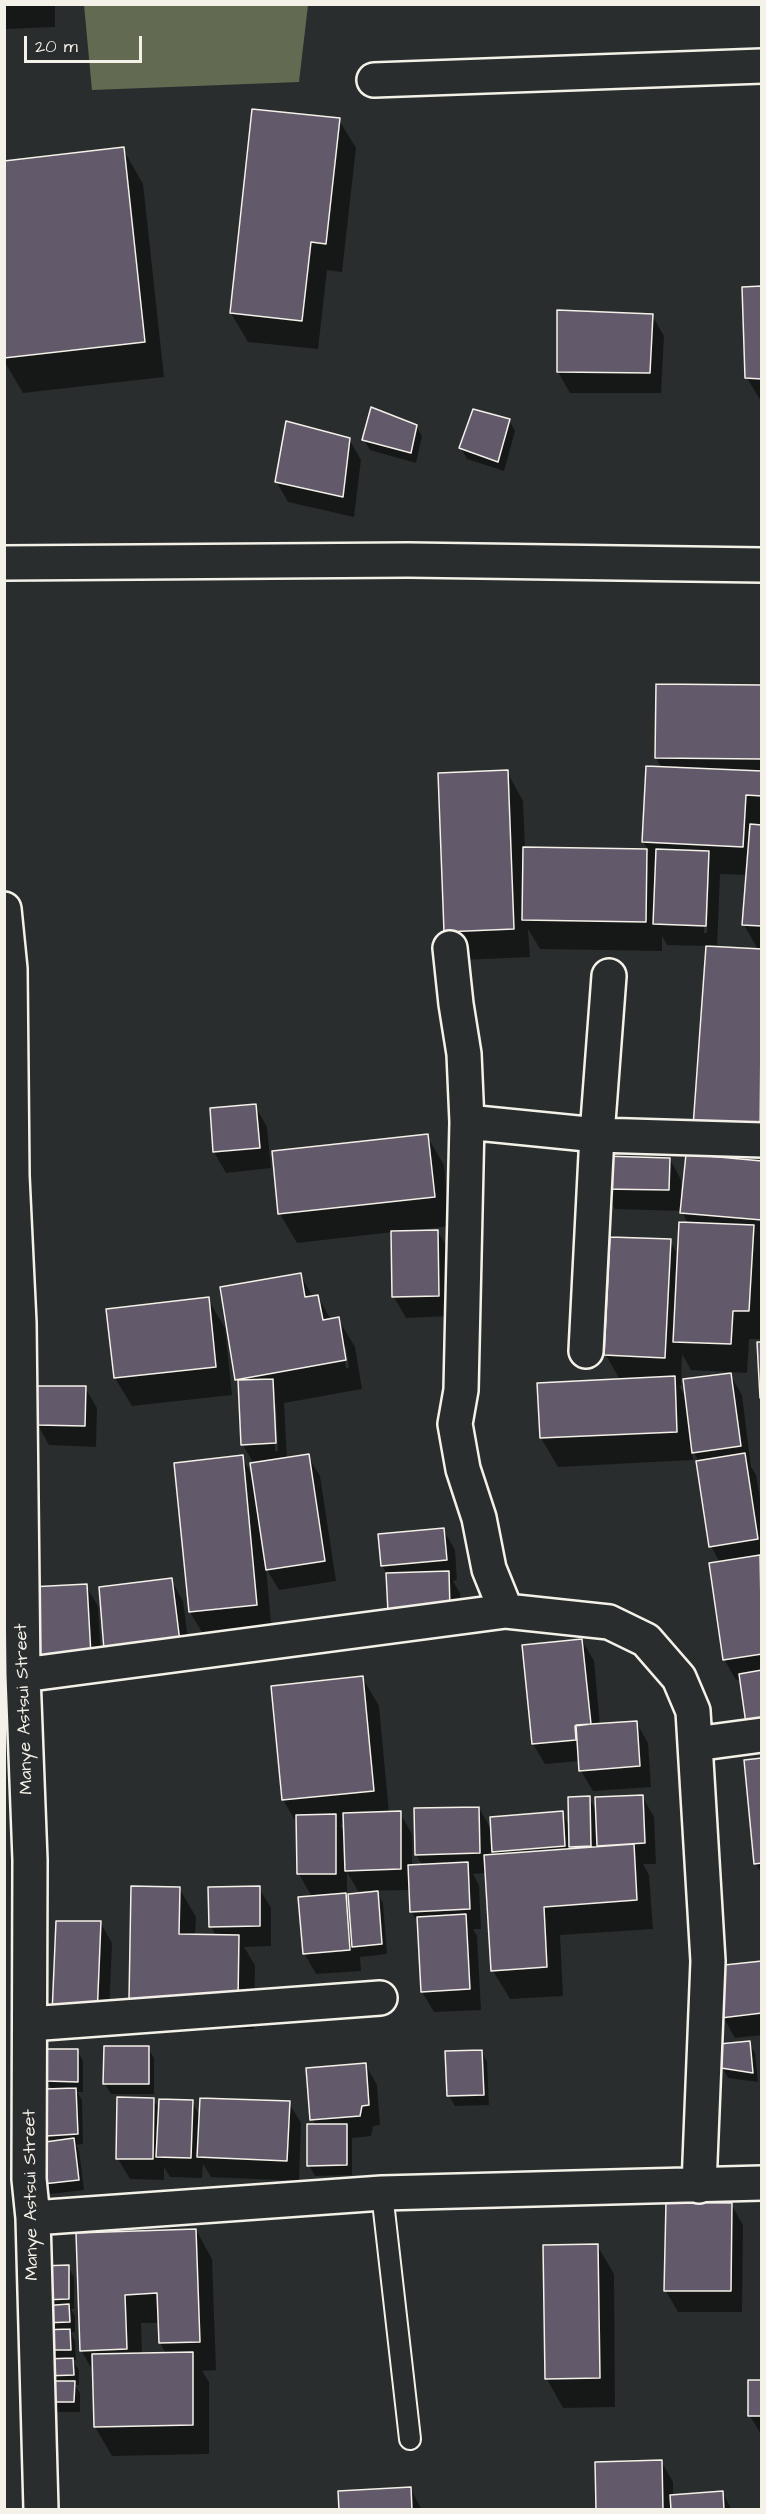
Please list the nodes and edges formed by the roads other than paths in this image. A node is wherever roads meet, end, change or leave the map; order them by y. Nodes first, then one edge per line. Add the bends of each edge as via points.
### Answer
1 (762, 66) edge
2 (374, 80) dead end
3 (4, 562) edge
4 (762, 565) edge
5 (4, 909) edge
6 (450, 948) dead end
7 (609, 976) dead end
8 (467, 1122) junction
9 (597, 1135) junction
10 (762, 1140) edge
11 (8, 1175) edge
12 (12, 1322) edge
13 (586, 1351) dead end
14 (506, 1611) junction
15 (23, 1675) junction
16 (762, 1735) edge
17 (695, 1744) junction
18 (380, 1998) dead end
19 (30, 2024) junction
20 (17, 2183) edge
21 (762, 2183) edge
22 (699, 2186) junction
23 (382, 2193) junction
24 (33, 2217) junction
25 (410, 2439) dead end
26 (41, 2510) edge

1 - 2 street
3 - 4 street via 408,560
5 - 11 street, Manye Astsui Street via 10,969
6 - 8 street via 464,1053
7 - 9 street
8 - 9 street
8 - 14 street via 461,1390 455,1424 489,1569
9 - 10 street
9 - 13 street
11 - 12 street, Manye Astsui Street
12 - 15 street, Manye Astsui Street
14 - 15 street
14 - 17 street via 609,1622 646,1640 679,1678 693,1711
15 - 19 street, Manye Astsui Street via 30,1860
16 - 17 street
17 - 22 street via 708,1961
18 - 19 street
19 - 20 street, Manye Astsui Street
20 - 24 street, Manye Astsui Street
21 - 22 street
22 - 23 street
23 - 24 street
23 - 25 lane
24 - 26 street, Manye Astsui Street

